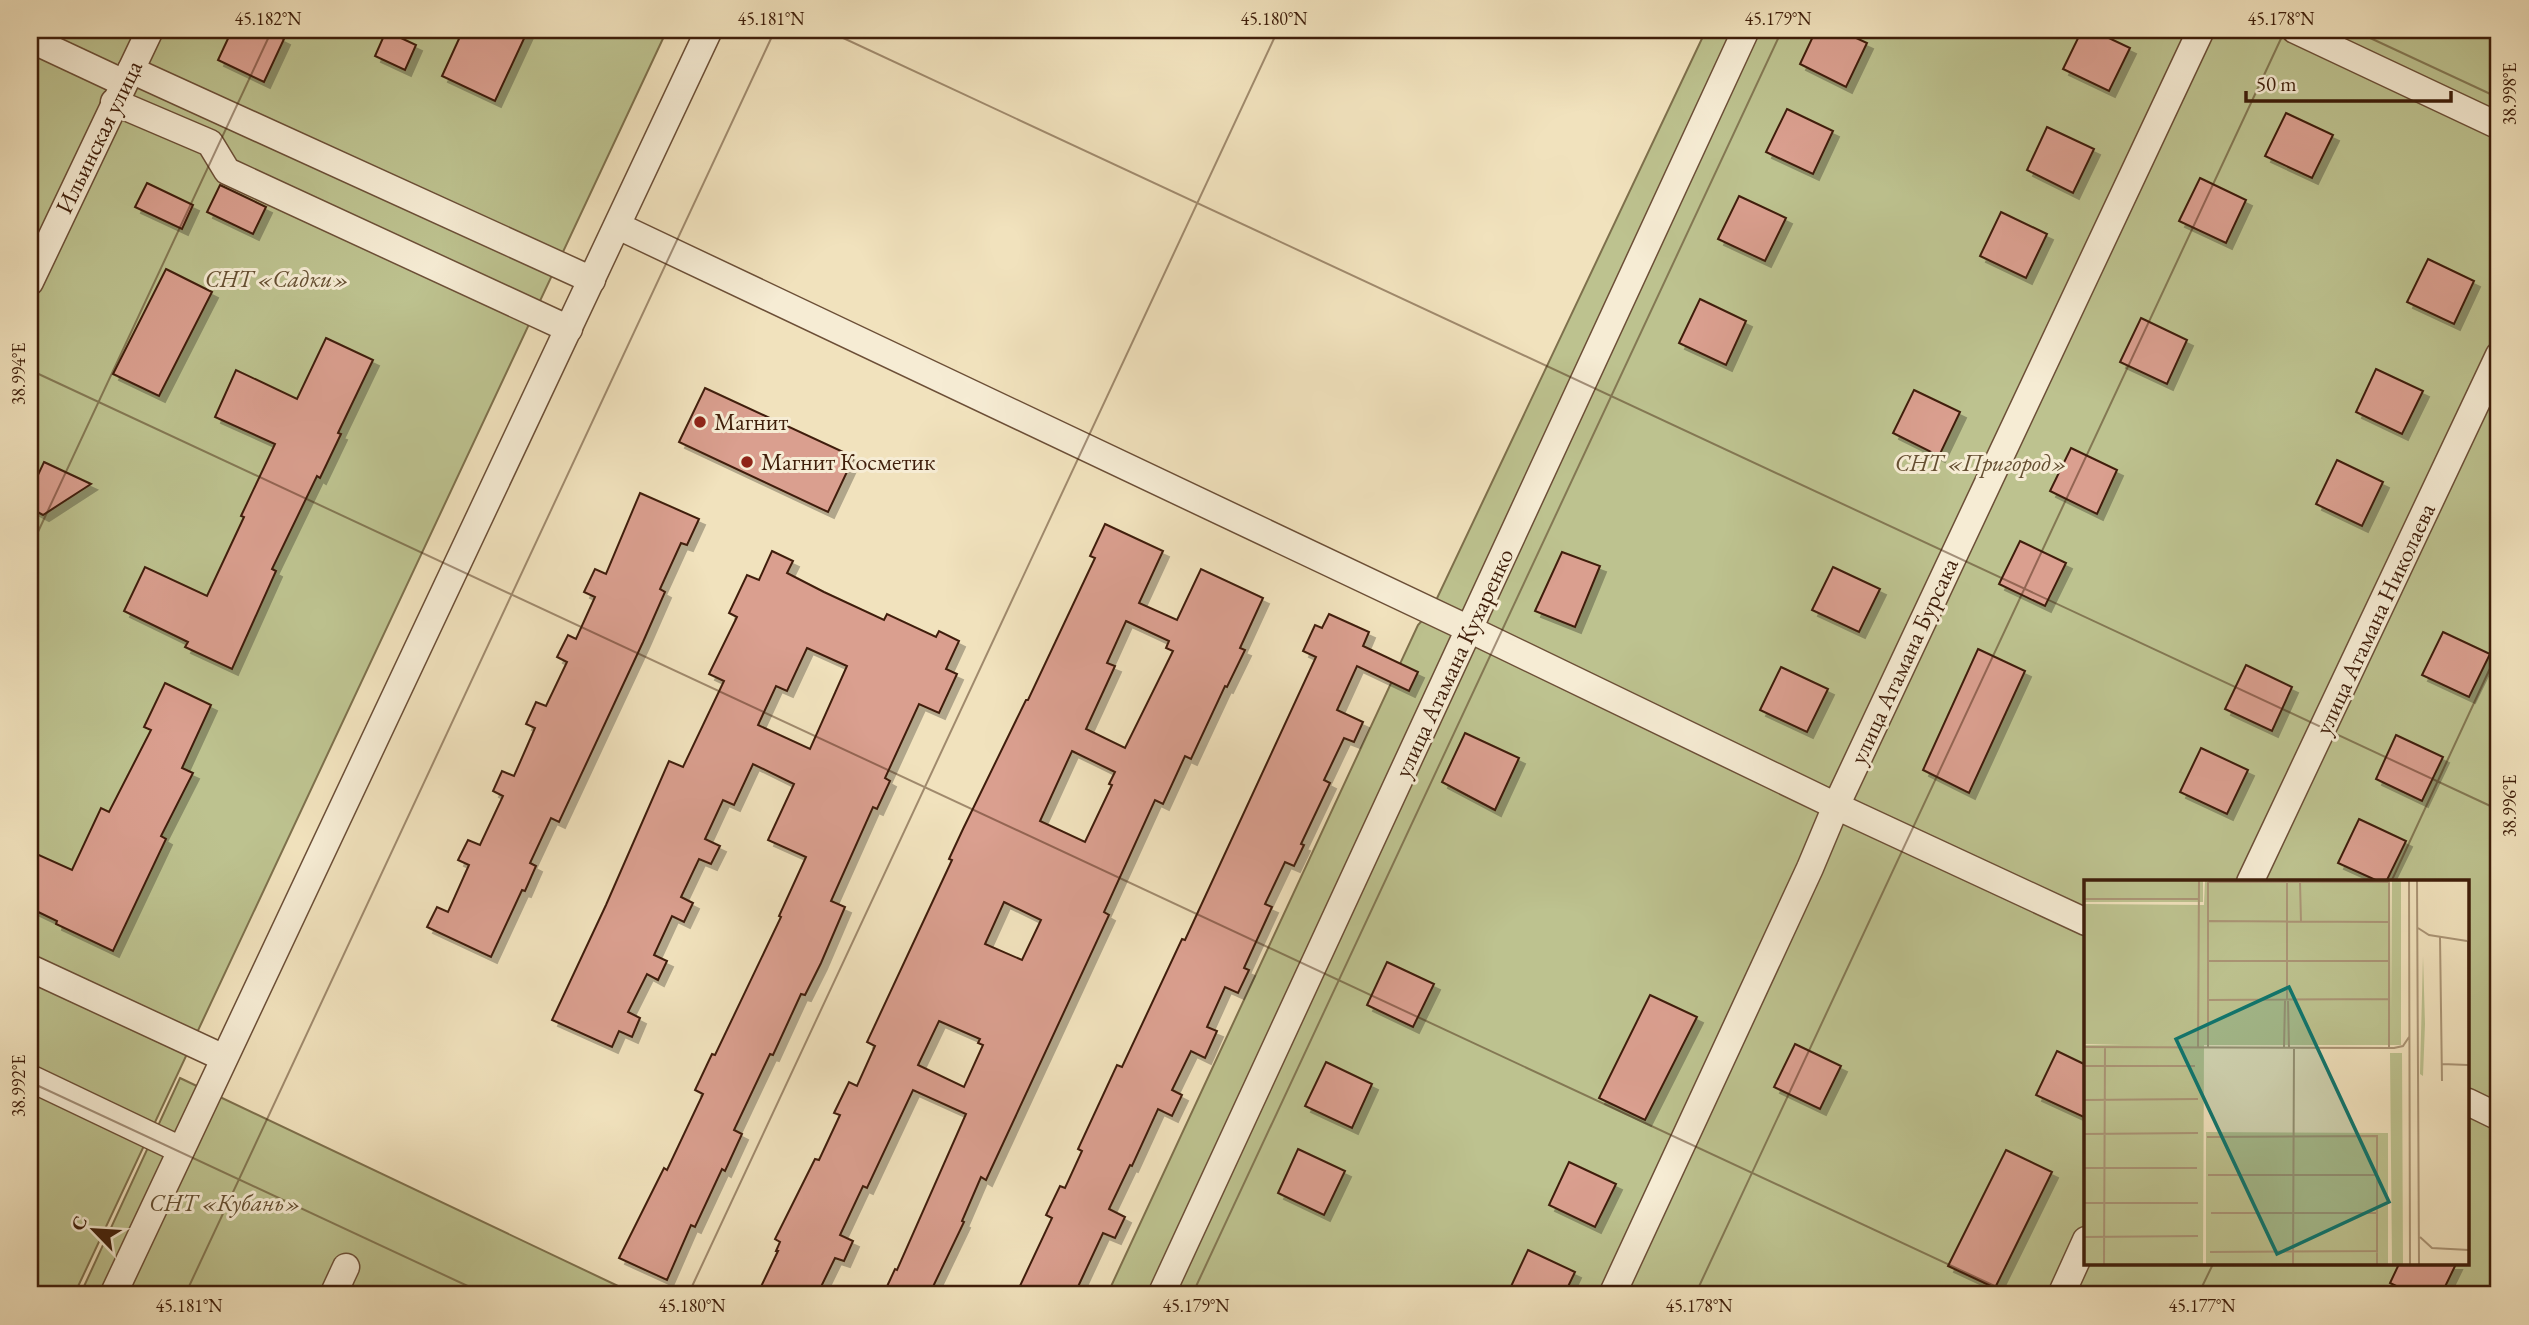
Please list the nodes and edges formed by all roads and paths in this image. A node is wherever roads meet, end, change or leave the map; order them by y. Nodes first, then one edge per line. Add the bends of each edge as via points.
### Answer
1 (150, 30) edge
2 (709, 30) edge
3 (1746, 30) edge
4 (2201, 30) edge
5 (2295, 30) edge
6 (30, 39) edge
7 (123, 85) junction
8 (2499, 126) edge
9 (618, 226) junction
10 (592, 280) junction
11 (30, 282) edge
12 (569, 329) junction
13 (2499, 355) edge
14 (1469, 629) junction
15 (1836, 806) junction
16 (2251, 880) edge
17 (2084, 921) edge
18 (30, 968) edge
19 (224, 1058) junction
20 (30, 1078) edge
21 (2470, 1103) edge
22 (2499, 1117) edge
23 (181, 1150) junction
24 (2084, 1244) edge
25 (346, 1267) dead end
26 (113, 1295) edge
27 (333, 1295) edge
28 (1161, 1295) edge
29 (1612, 1295) edge
30 (2061, 1295) edge

1 - 7 street, Ильинская улица
2 - 9 street
3 - 14 street, улица Атамана Кухаренко
4 - 15 street, улица Атамана Бурсака
5 - 8 street
6 - 7 street
7 - 10 street
7 - 11 street, Ильинская улица
7 - 12 street via 210,143 227,171
9 - 10 street
9 - 14 street
10 - 12 street
12 - 19 street
13 - 16 street, улица Атамана Николаева
14 - 15 street
14 - 28 street, улица Атамана Кухаренко
15 - 17 street
15 - 29 street, улица Атамана Бурсака
18 - 19 street
19 - 23 street
20 - 23 street
21 - 22 street
23 - 26 street
24 - 30 street
25 - 27 street

